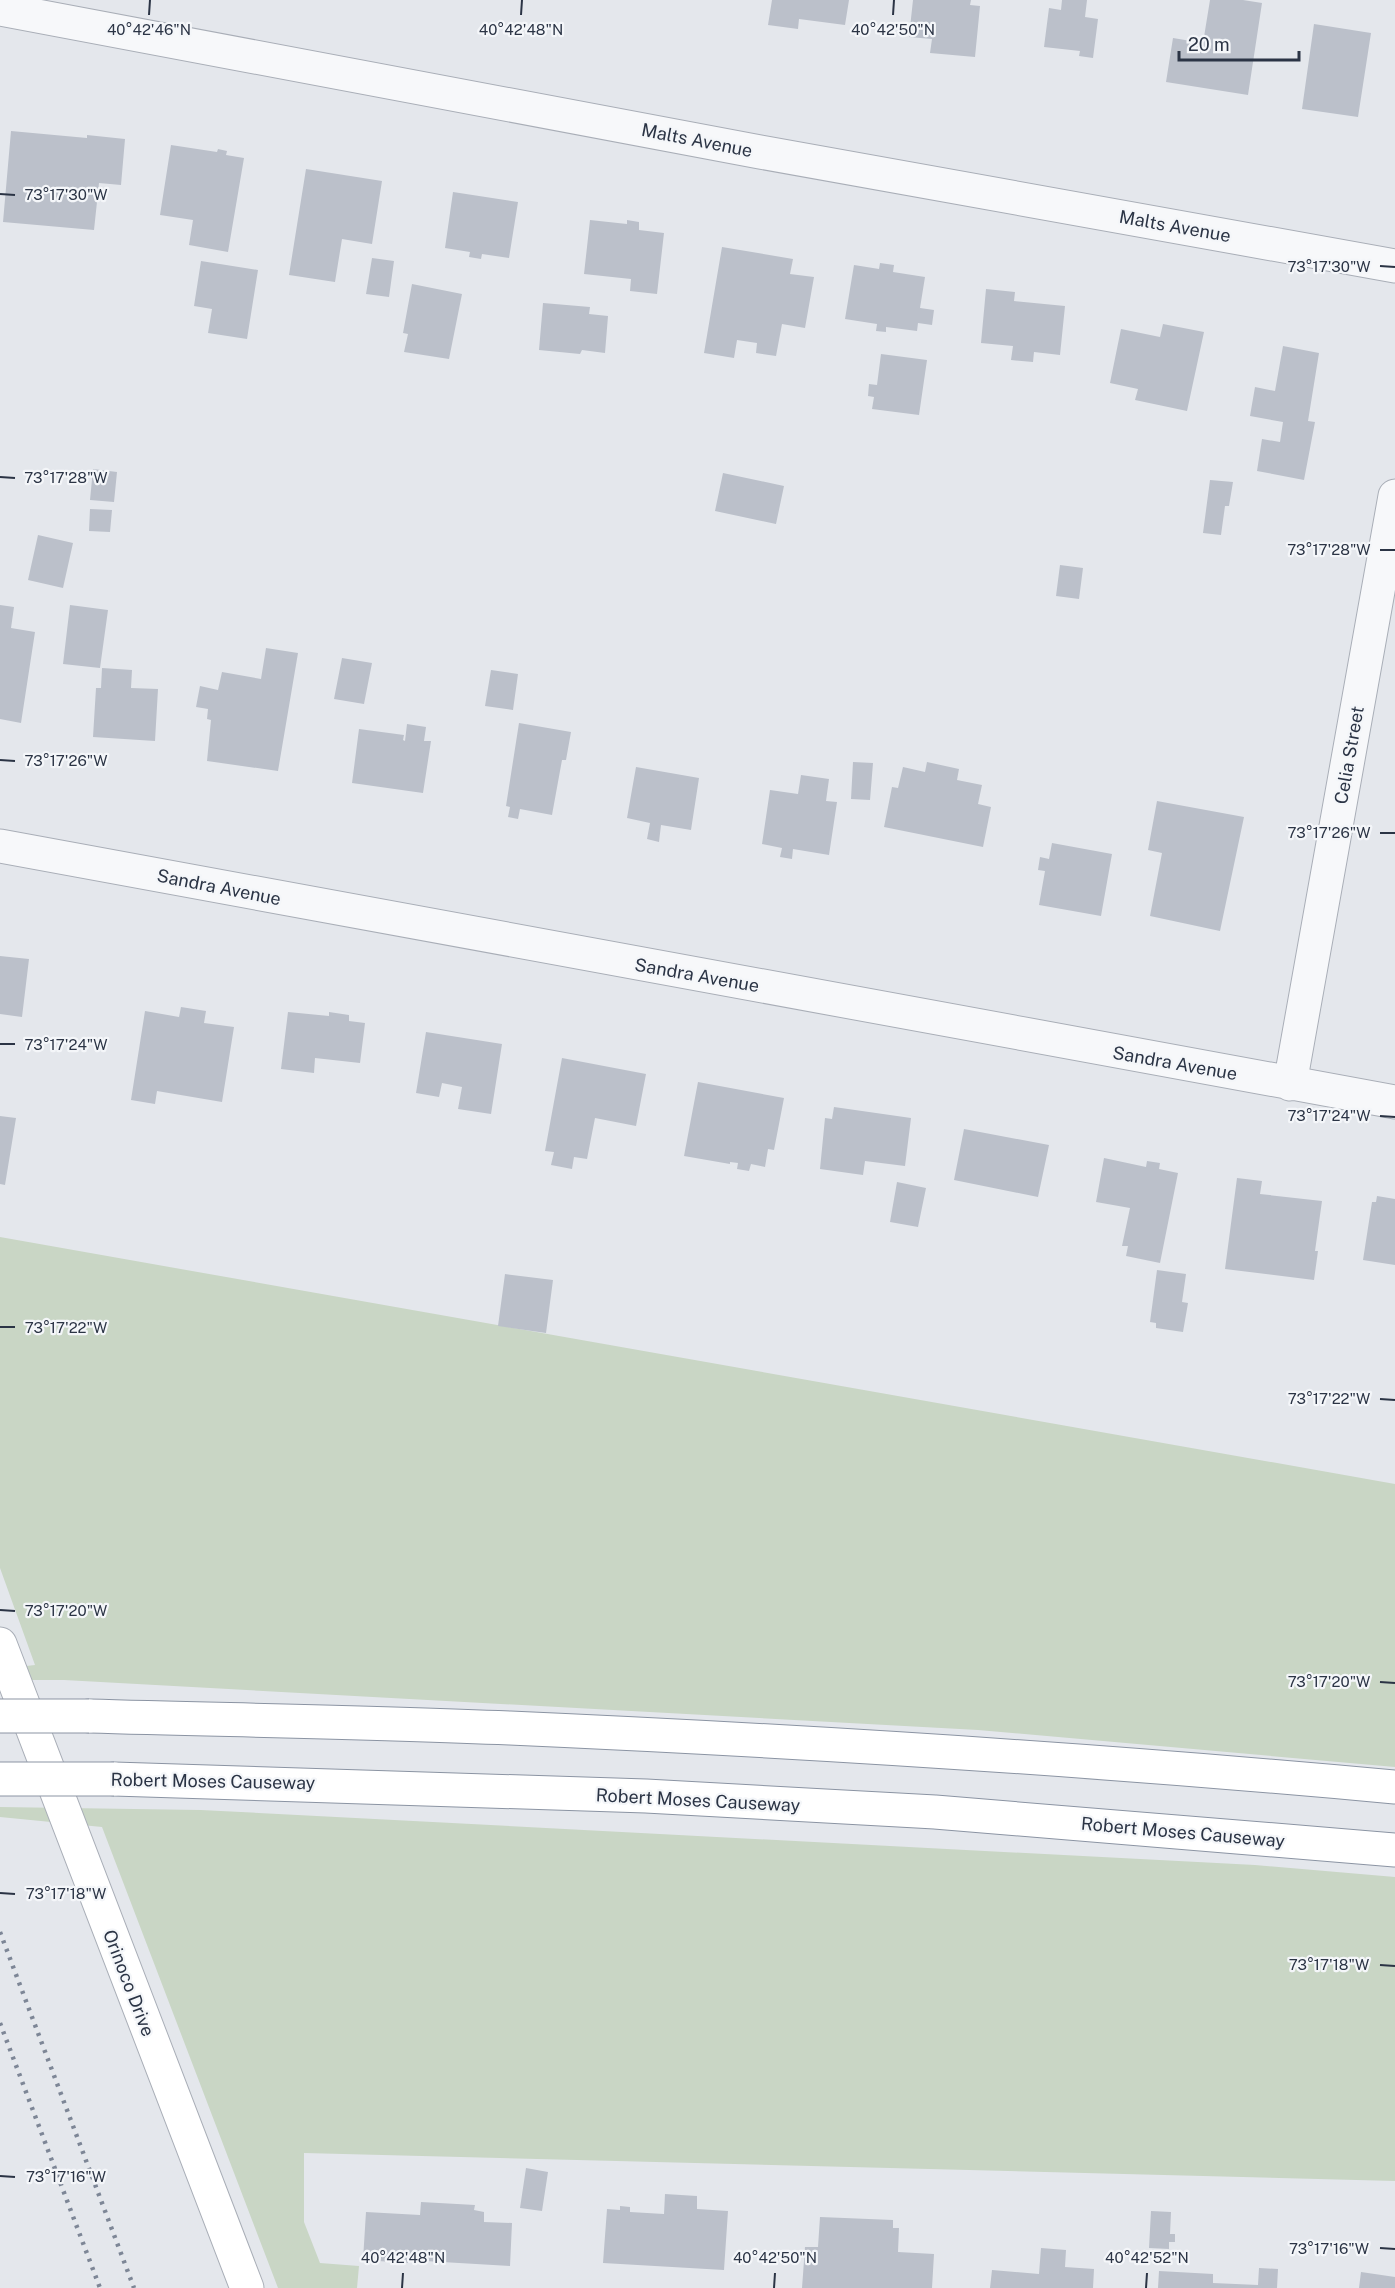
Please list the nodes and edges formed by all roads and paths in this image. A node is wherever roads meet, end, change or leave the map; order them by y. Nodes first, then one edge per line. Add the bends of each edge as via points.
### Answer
1 (0, 9) edge
2 (1395, 266) edge
3 (1395, 496) edge
4 (0, 846) edge
5 (1290, 1084) junction
6 (1395, 1102) edge
7 (0, 1644) edge
8 (0, 1716) edge
9 (0, 1779) edge
10 (1395, 1787) edge
11 (1395, 1850) edge
12 (247, 2288) edge

1 - 2 street, Malts Avenue via 748,150
3 - 5 street, Celia Street
4 - 5 street, Sandra Avenue
5 - 6 street, Sandra Avenue
7 - 12 main road, Orinoco Drive
8 - 10 main road, bridge via 509,1728 824,1744
9 - 11 main road, Robert Moses Causeway, bridge via 239,1781 646,1796 946,1813

